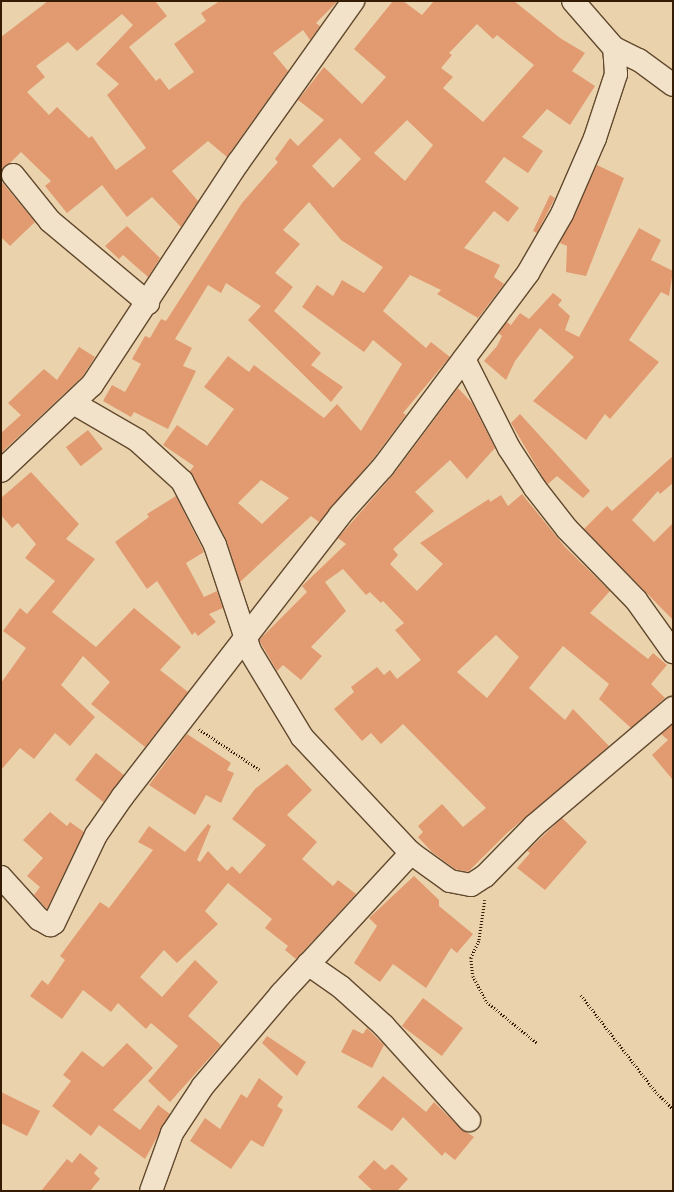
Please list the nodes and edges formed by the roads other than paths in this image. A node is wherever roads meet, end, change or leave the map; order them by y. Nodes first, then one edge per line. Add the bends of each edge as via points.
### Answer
1 (353, 1) edge
2 (573, 1) edge
3 (614, 48) junction
4 (673, 85) edge
5 (13, 175) dead end
6 (148, 303) junction
7 (464, 359) junction
8 (75, 404) junction
9 (1, 471) edge
10 (244, 637) junction
11 (673, 652) edge
12 (673, 708) edge
13 (411, 853) junction
14 (1, 877) edge
15 (308, 964) junction
16 (469, 1120) dead end
17 (151, 1191) edge

1 - 6 street via 238,163
2 - 3 street
3 - 4 street via 639,60
3 - 7 street via 616,74 611,97 562,214 528,273
5 - 6 street via 50,221
6 - 8 street
7 - 10 street via 383,467 340,515
7 - 11 street via 509,448 535,488 571,534 636,600
8 - 9 street
8 - 10 street via 137,440 182,481 215,545
10 - 13 street via 273,692 314,753
10 - 14 street via 96,835 54,923 50,926 40,919
12 - 13 street via 535,825 481,878 471,884 450,882
13 - 15 street
15 - 16 street via 341,987 384,1026
15 - 17 street via 185,1110 160,1160

